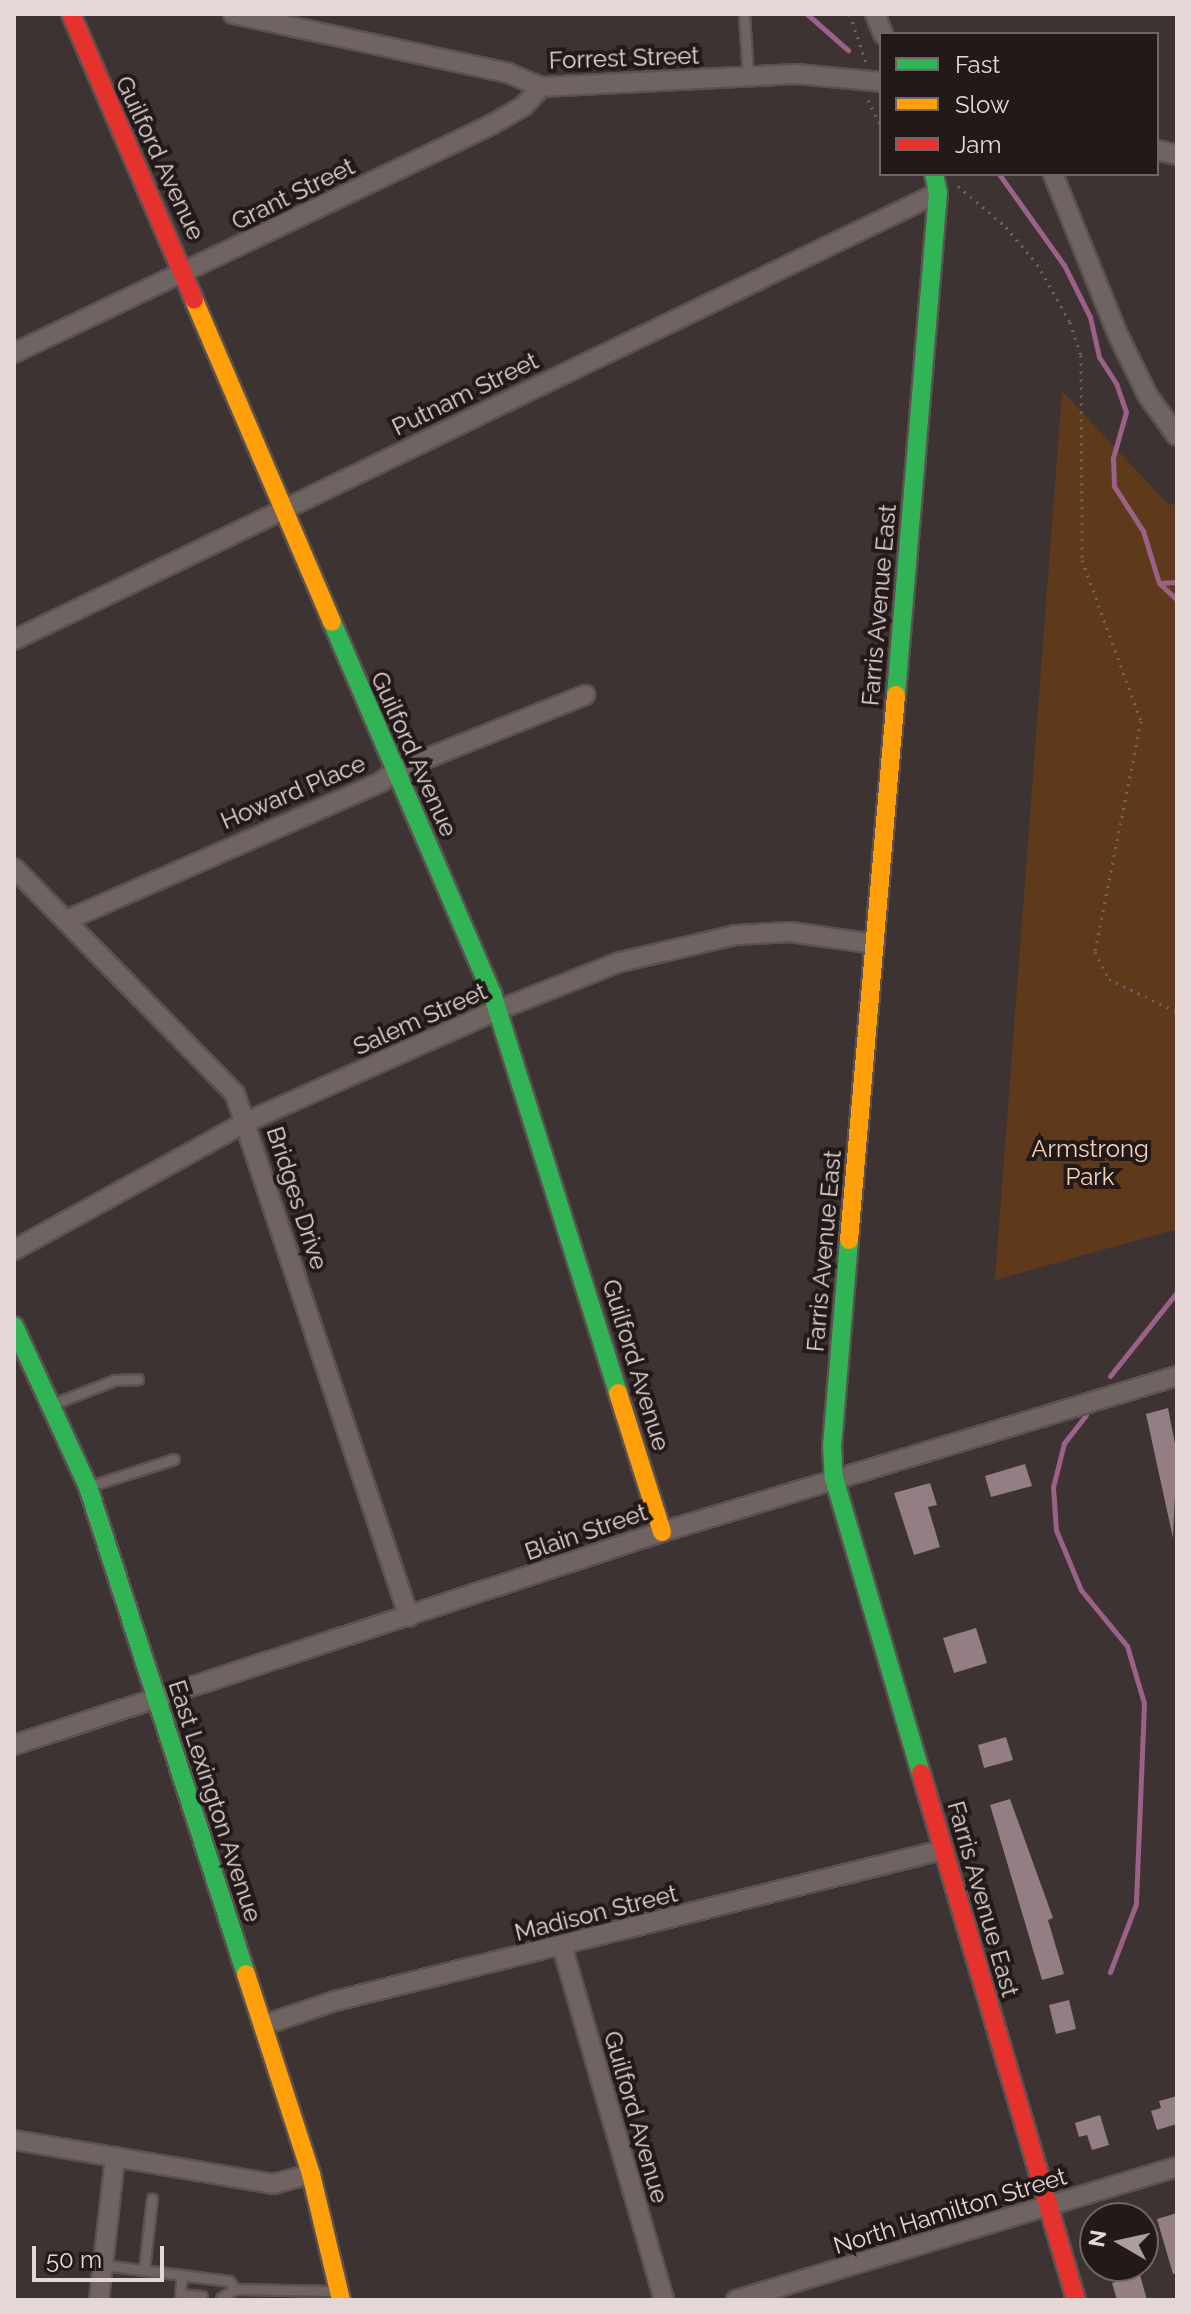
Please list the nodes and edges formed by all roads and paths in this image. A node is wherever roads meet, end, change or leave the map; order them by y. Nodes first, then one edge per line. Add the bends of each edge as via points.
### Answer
1 (71, 14) edge
2 (233, 14) edge
3 (744, 14) edge
4 (850, 14) edge
5 (866, 64) dead end
6 (748, 77) junction
7 (541, 87) junction
8 (874, 87) edge
9 (879, 124) edge
10 (1054, 176) edge
11 (936, 182) edge
12 (185, 270) junction
13 (14, 353) edge
14 (1177, 436) edge
15 (281, 511) junction
16 (14, 640) edge
17 (585, 695) dead end
18 (395, 771) junction
19 (14, 868) edge
20 (67, 920) junction
21 (875, 944) junction
22 (498, 1010) junction
23 (1177, 1012) edge
24 (246, 1122) junction
25 (14, 1250) edge
26 (14, 1326) edge
27 (1177, 1376) edge
28 (138, 1379) dead end
29 (53, 1404) junction
30 (174, 1459) dead end
31 (834, 1478) junction
32 (88, 1487) junction
33 (662, 1532) junction
34 (409, 1617) junction
35 (156, 1699) junction
36 (14, 1745) edge
37 (942, 1850) junction
38 (562, 1946) junction
39 (264, 2025) junction
40 (14, 2140) edge
41 (115, 2157) junction
42 (1177, 2167) edge
43 (311, 2174) junction
44 (152, 2198) dead end
45 (1049, 2208) junction
46 (103, 2265) junction
47 (144, 2270) junction
48 (182, 2275) junction
49 (235, 2289) junction
50 (341, 2295) edge
51 (202, 2296) dead end
52 (180, 2297) edge
53 (221, 2298) dead end
54 (99, 2300) edge
55 (664, 2300) edge
56 (736, 2300) edge
57 (1076, 2300) edge

1 - 12 street, Guilford Avenue
2 - 7 street, Forrest Street via 508,73
3 - 6 lane
4 - 5 path
6 - 7 street, Forrest Street
6 - 8 street, Forrest Street via 797,74
7 - 12 street, Grant Street via 524,106 491,125
8 - 9 path via 869,107
10 - 14 street via 1118,335 1148,396
11 - 15 street, Putnam Street
11 - 21 street, Farris Avenue East
11 - 23 path via 959,187 1006,227 1037,264 1070,322 1081,355 1082,560 1141,721 1095,952 1109,979
12 - 13 street, Grant Street
12 - 15 street, Guilford Avenue
15 - 16 street, Putnam Street
15 - 18 street, Guilford Avenue
17 - 18 street, Howard Place
18 - 20 street, Howard Place via 381,782
18 - 22 street, Guilford Avenue
19 - 20 street, Bridges Drive
20 - 24 street, Bridges Drive via 235,1094
21 - 22 street, Salem Street via 790,932 698,940 620,962
21 - 31 street, Farris Avenue East via 833,1430
22 - 24 street, Salem Street
22 - 33 street, Guilford Avenue
24 - 25 street, Salem Street
24 - 34 street, Bridges Drive
26 - 29 street, East Lexington Avenue
27 - 31 street, Blain Street
28 - 29 lane via 115,1380
29 - 32 street, East Lexington Avenue
30 - 32 lane
31 - 33 street, Blain Street
31 - 37 street, Farris Avenue East
32 - 35 street, East Lexington Avenue
33 - 34 street, Blain Street
34 - 35 street, Blain Street
35 - 36 street, Blain Street
35 - 39 street, East Lexington Avenue
37 - 38 street, Madison Street
37 - 45 street, Farris Avenue East
38 - 39 street, Madison Street via 335,2001
38 - 55 street, Guilford Avenue
39 - 43 street, East Lexington Avenue
40 - 41 street
41 - 43 street via 273,2184
41 - 46 street
42 - 45 street, North Hamilton Street
43 - 50 street, East Lexington Avenue
44 - 47 lane
45 - 56 street, North Hamilton Street
45 - 57 street, Farris Avenue East
46 - 47 lane
46 - 54 street
47 - 48 lane
48 - 49 lane via 229,2281
48 - 52 lane
49 - 50 lane
49 - 53 lane
51 - 52 lane

